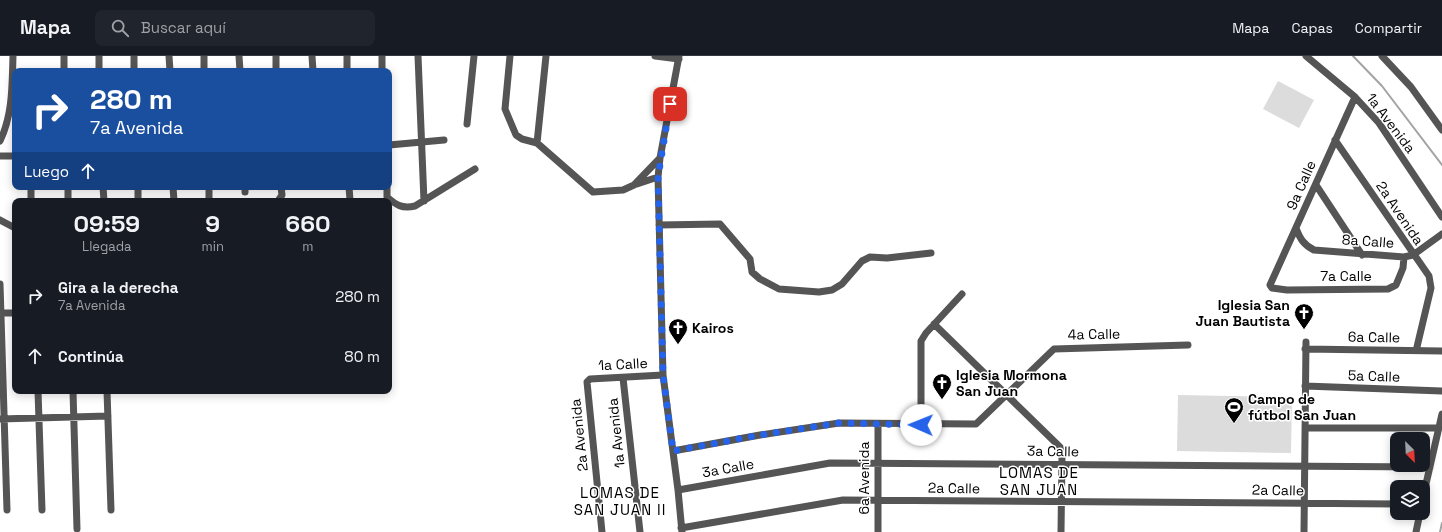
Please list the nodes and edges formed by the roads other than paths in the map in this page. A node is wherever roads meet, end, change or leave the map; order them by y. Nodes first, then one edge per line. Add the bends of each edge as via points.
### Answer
1 (13, 56) edge
2 (64, 56) edge
3 (99, 56) edge
4 (134, 56) edge
5 (169, 56) edge
6 (204, 56) edge
7 (239, 56) edge
8 (276, 56) edge
9 (312, 56) edge
10 (346, 56) edge
11 (382, 56) edge
12 (418, 56) edge
13 (474, 56) edge
14 (510, 56) edge
15 (546, 56) edge
16 (655, 56) edge
17 (1306, 56) edge
18 (1382, 56) edge
19 (679, 57) edge
20 (12, 68) edge
21 (64, 68) edge
22 (100, 68) edge
23 (134, 68) edge
24 (170, 68) edge
25 (204, 68) edge
26 (240, 68) edge
27 (276, 68) edge
28 (313, 68) edge
29 (347, 68) edge
30 (382, 68) edge
31 (12, 80) edge
32 (1355, 97) junction
33 (467, 124) dead end
34 (1442, 130) edge
35 (444, 140) dead end
36 (1335, 140) junction
37 (0, 141) edge
38 (422, 142) junction
39 (537, 142) junction
40 (392, 145) edge
41 (0, 156) edge
42 (12, 156) edge
43 (660, 158) junction
44 (475, 169) dead end
45 (658, 177) junction
46 (634, 185) junction
47 (1316, 185) junction
48 (424, 201) junction
49 (392, 202) edge
50 (1442, 217) edge
51 (0, 220) edge
52 (659, 225) junction
53 (12, 226) edge
54 (1296, 228) junction
55 (1442, 234) edge
56 (931, 253) dead end
57 (1362, 255) junction
58 (1413, 255) junction
59 (1404, 257) junction
60 (1270, 283) joint
61 (0, 284) edge
62 (962, 294) dead end
63 (0, 313) edge
64 (12, 313) edge
65 (934, 324) junction
66 (1188, 345) dead end
67 (1416, 351) junction
68 (1442, 351) edge
69 (663, 375) junction
70 (623, 378) junction
71 (587, 382) joint
72 (1305, 386) junction
73 (1442, 391) edge
74 (38, 394) edge
75 (73, 394) edge
76 (107, 394) edge
77 (1006, 395) junction
78 (1442, 414) edge
79 (108, 416) junction
80 (74, 417) junction
81 (39, 418) junction
82 (2, 419) edge
83 (878, 424) junction
84 (921, 425) junction
85 (1305, 428) junction
86 (1439, 428) junction
87 (673, 451) junction
88 (877, 462) junction
89 (1062, 465) junction
90 (1304, 467) junction
91 (1390, 467) edge
92 (1430, 467) edge
93 (678, 490) junction
94 (878, 500) junction
95 (1062, 503) junction
96 (1304, 503) junction
97 (1390, 504) edge
98 (7, 510) dead end
99 (42, 510) dead end
100 (111, 510) dead end
101 (1419, 520) edge
102 (77, 529) dead end
103 (681, 530) edge
104 (602, 532) edge
105 (640, 532) edge
106 (878, 532) edge
107 (1061, 532) edge
108 (1304, 532) edge
109 (1416, 532) edge

1 - 20 street
2 - 21 street
3 - 22 street
4 - 23 street
5 - 24 street
6 - 25 street
7 - 26 street
8 - 27 street
9 - 28 street
10 - 29 street
11 - 30 street
12 - 38 street
13 - 33 street
14 - 39 street via 505,109 516,134 522,139
15 - 39 street
16 - 19 street
17 - 32 street, 1a Avenida
18 - 34 street via 1411,87
19 - 43 street
31 - 37 street via 11,103 6,128
32 - 36 street, 9a Calle
32 - 50 street, 1a Avenida via 1379,123
35 - 38 street
36 - 47 street, 9a Calle
36 - 58 street, 2a Avenida
38 - 40 street
38 - 48 street
39 - 46 street via 592,192 623,190
41 - 42 street
43 - 45 street
43 - 46 street
44 - 48 street
45 - 46 street
45 - 52 street
47 - 54 street, 9a Calle
47 - 57 street
48 - 49 street via 408,208 397,206
51 - 53 street
52 - 56 street via 720,224 750,259 752,272 779,289 818,292 832,290 842,284 862,261 870,258
52 - 69 street
54 - 57 street, 8a Calle via 1300,239 1314,250
54 - 60 street, 9a Calle
55 - 58 street, 8a Calle
57 - 59 street, 8a Calle
58 - 59 street, 8a Calle
58 - 67 street, 2a Avenida via 1431,282
59 - 60 street, 7a Calle via 1398,281 1388,289 1287,290 1272,288
61 - 63 street
62 - 65 street
63 - 64 street
63 - 82 street
65 - 77 street
65 - 84 street via 921,341
66 - 77 street, 4a Calle via 1054,349
67 - 68 street, 6a Calle
67 - 72 street, 6a Calle via 1306,345
69 - 70 street, 1a Calle
69 - 87 street
70 - 71 street, 1a Calle via 590,379
70 - 105 street, 1a Avenida
71 - 104 street, 2a Avenida
72 - 73 street, 5a Calle
72 - 85 street
74 - 81 street
75 - 80 street
76 - 79 street
77 - 84 street, 4a Calle via 976,424
77 - 89 street via 1060,447
78 - 86 street
79 - 80 street
79 - 100 street
80 - 81 street
80 - 102 street
81 - 82 street
81 - 99 street
82 - 98 street
83 - 84 street, 4a Calle
83 - 87 street, 4a Calle via 839,423 800,428
83 - 88 street, 6a Avenida
85 - 86 street
85 - 90 street
86 - 92 street
87 - 93 street
88 - 89 street, 3a Calle
88 - 93 street, 3a Calle via 830,463
88 - 94 street, 6a Avenida
89 - 90 street, 3a Calle
89 - 95 street
90 - 91 street, 3a Calle
90 - 96 street
93 - 103 street
94 - 95 street, 2a Calle
94 - 103 street, 2a Calle via 843,500
94 - 106 street, 6a Avenida
95 - 96 street, 2a Calle
95 - 107 street
96 - 97 street, 2a Calle
96 - 108 street
101 - 109 street

